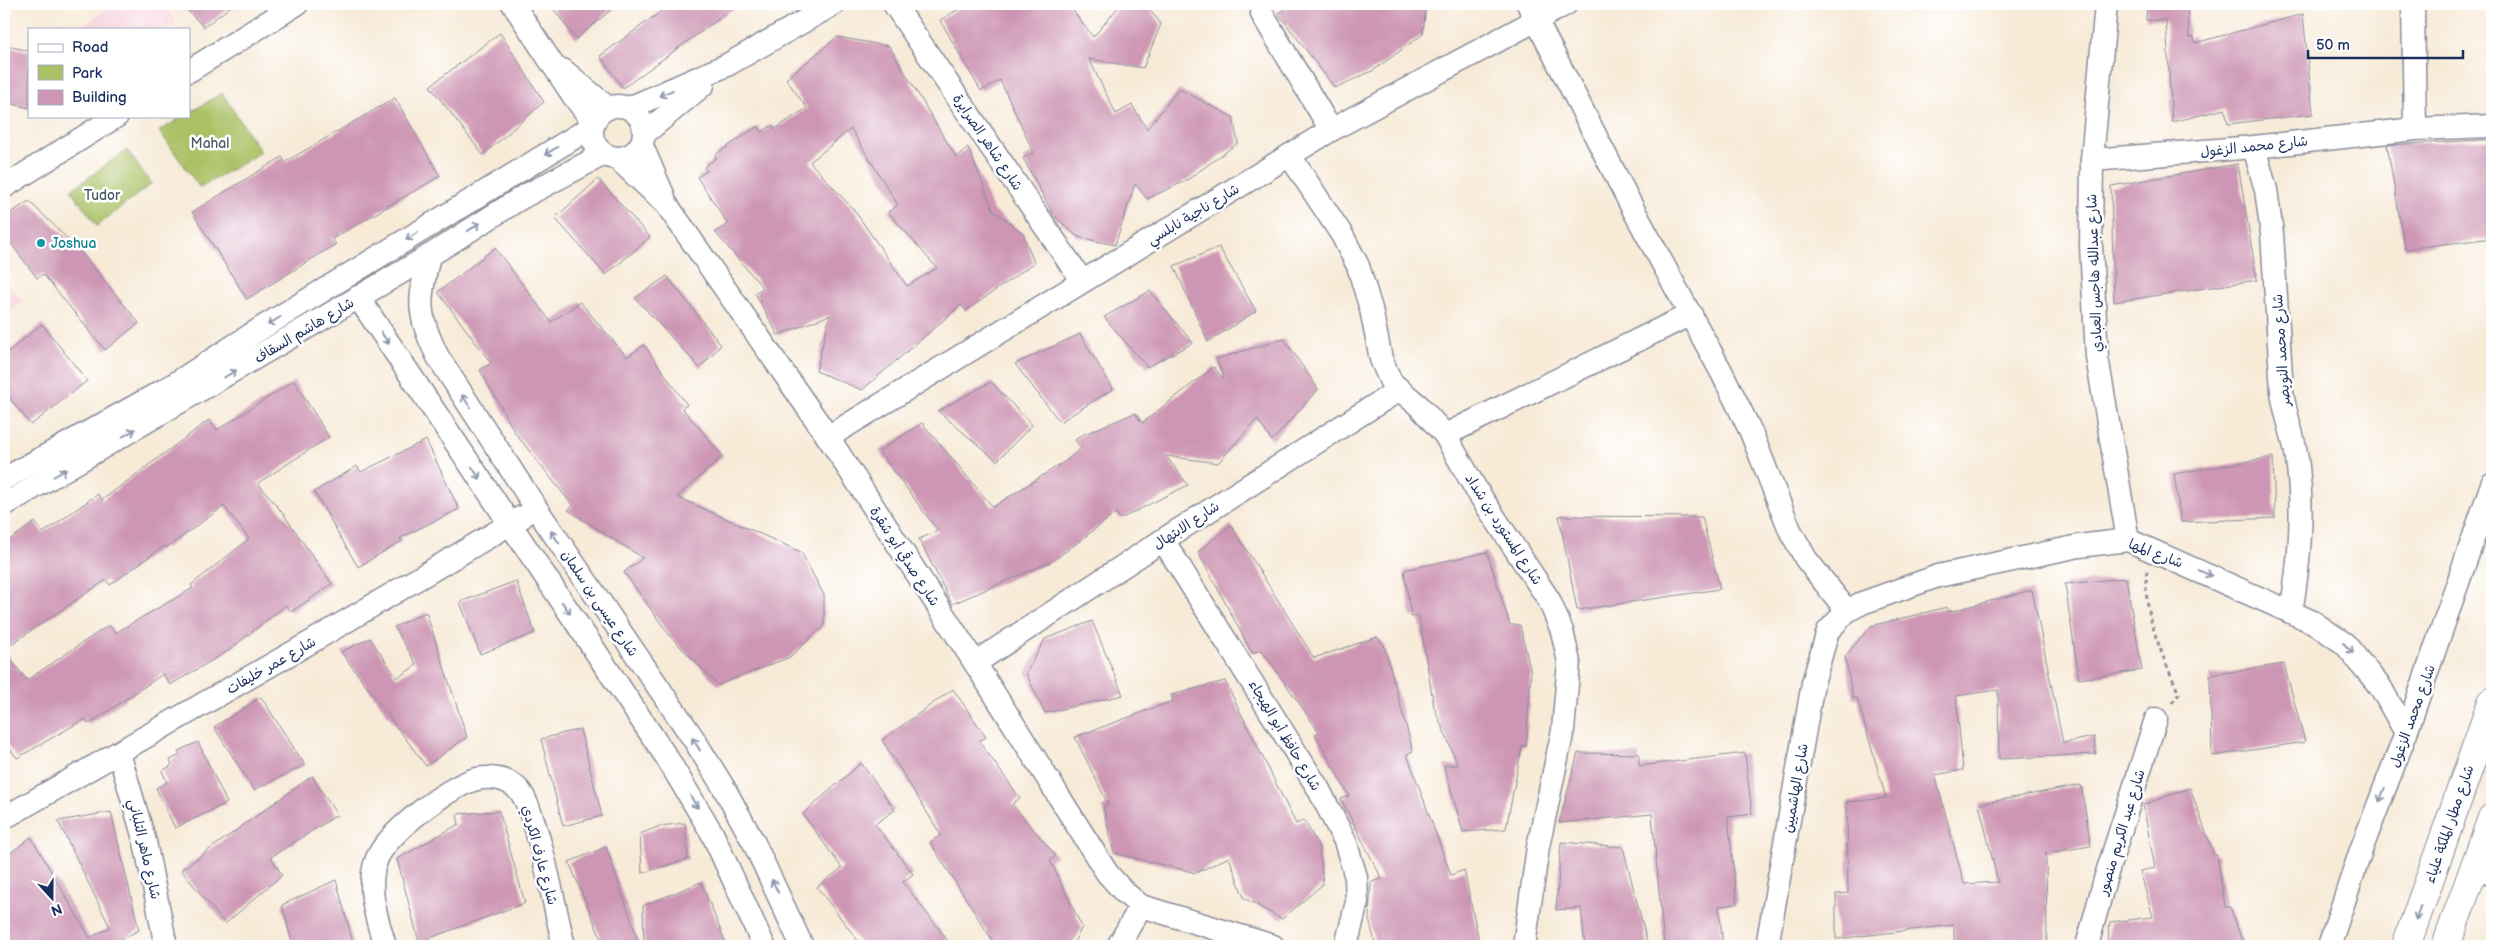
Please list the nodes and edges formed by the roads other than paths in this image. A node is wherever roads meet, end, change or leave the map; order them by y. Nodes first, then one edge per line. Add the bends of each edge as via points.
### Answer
1 (297, 4) edge
2 (513, 4) edge
3 (834, 4) edge
4 (894, 4) edge
5 (1566, 4) edge
6 (2106, 4) edge
7 (2412, 4) edge
8 (1531, 12) edge
9 (1262, 14) dead end
10 (727, 66) junction
11 (190, 70) edge
12 (606, 116) junction
13 (113, 118) edge
14 (2492, 126) edge
15 (2415, 129) junction
16 (1332, 130) junction
17 (643, 139) junction
18 (2254, 148) junction
19 (610, 156) junction
20 (1290, 156) junction
21 (2092, 160) junction
22 (4, 187) edge
23 (667, 205) junction
24 (429, 256) junction
25 (1082, 281) junction
26 (358, 297) junction
27 (1691, 314) junction
28 (1399, 390) junction
29 (1445, 435) junction
30 (828, 437) junction
31 (8, 468) edge
32 (2492, 484) edge
33 (33, 489) junction
34 (5, 502) edge
35 (536, 508) junction
36 (510, 524) junction
37 (1163, 540) junction
38 (2128, 540) junction
39 (1847, 611) junction
40 (2291, 612) junction
41 (1828, 631) joint
42 (975, 663) junction
43 (2492, 702) edge
44 (2156, 719) road end
45 (2406, 733) junction
46 (119, 753) junction
47 (4, 818) edge
48 (2492, 818) edge
49 (2485, 866) edge
50 (1141, 906) junction
51 (789, 916) junction
52 (761, 937) edge
53 (166, 946) edge
54 (385, 946) edge
55 (564, 946) edge
56 (802, 946) edge
57 (1118, 946) edge
58 (1273, 946) edge
59 (1346, 946) edge
60 (1524, 946) edge
61 (1767, 946) edge
62 (2087, 946) edge
63 (2329, 946) edge
64 (2406, 946) edge
65 (2446, 946) edge

1 - 11 street
2 - 12 street via 552,62 585,86
3 - 10 street, شارع هاشم السقاف
4 - 25 street, شارع شاهر الصرايرة
5 - 8 street, شارع ناجية نابلسي
6 - 21 street, شارع عبدالله هاجس العبادي
7 - 15 street
8 - 16 street, شارع ناجية نابلسي
8 - 27 street
9 - 16 street
10 -> 12 street, شارع هاشم السقاف
10 - 17 street, شارع هاشم السقاف
12 - 17 street via 637,115 643,124
12 - 19 street via 594,142
12 -> 31 street, شارع هاشم السقاف via 173,385
13 - 22 street
14 - 15 street, شارع محمد الزغول
15 - 18 street, شارع محمد الزغول
16 - 20 street, شارع ناجية نابلسي
17 - 19 street via 635,152 627,157
17 - 23 street, شارع صدقي أبو شقرة
18 - 21 street, شارع محمد الزغول
18 - 40 street, شارع محمد النويصر via 2266,190 2272,234 2282,392 2297,458 2301,504 2301,546
19 - 23 street, شارع صدقي أبو شقرة
24 -> 19 street, شارع هاشم السقاف via 520,198
20 - 25 street, شارع ناجية نابلسي
20 - 28 street, شارع المستورد بن شداد via 1342,235 1358,266 1382,359 1391,382
21 - 38 street, شارع عبدالله هاجس العبادي via 2091,245 2097,357
23 - 30 street, شارع صدقي أبو شقرة
24 - 26 street, شارع هاشم السقاف
35 -> 24 street, شارع عيسى بن سلمان via 426,334 420,311
25 - 30 street, شارع ناجية نابلسي
33 -> 26 street, شارع هاشم السقاف
26 -> 36 street
27 - 29 street
27 - 39 street via 1751,432 1790,530 1816,573
28 - 29 street, شارع المستورد بن شداد via 1419,406
28 - 37 street, شارع الابتهال
29 - 60 street, شارع المستورد بن شداد via 1477,491 1549,600 1562,631 1569,662 1563,730 1538,847
30 - 42 street, شارع صدقي أبو شقرة
31 - 33 street
32 - 45 street, شارع محمد الزغول
33 - 34 street, شارع هاشم السقاف
35 - 36 street, شارع عمر خليفات
51 -> 35 street, شارع عيسى بن سلمان via 724,788 693,738
36 - 46 street, شارع عمر خليفات
36 -> 52 street via 667,758 712,833
37 - 42 street, شارع الابتهال
37 - 59 street, شارع حافظ أبو الهيجاء via 1318,788 1345,841 1356,877 1357,902
38 - 39 street, شارع المها via 2079,546 1938,576 1879,595
38 -> 40 street, شارع المها
39 - 41 street, شارع المها
40 -> 45 street, شارع المها via 2313,622 2345,644 2381,688
41 - 61 street, شارع الهاشميين via 1813,683
42 - 50 street, شارع صدقي أبو شقرة via 1107,873
43 -> 64 highway, شارع مطار الملكة علياء
44 - 62 street, شارع عبد الكريم منصور
45 -> 63 street, شارع محمد الزغول via 2361,850
46 - 47 street, شارع عمر خليفات
46 - 53 street, شارع ماهر التلباني via 145,842
48 - 49 highway
49 - 65 highway
50 - 57 street
50 - 58 street
51 - 52 street
51 - 56 street, شارع عيسى بن سلمان
54 - 55 street, شارع عارف الكردي via 372,891 378,856 393,835 427,808 464,784 488,777 511,783 527,802

